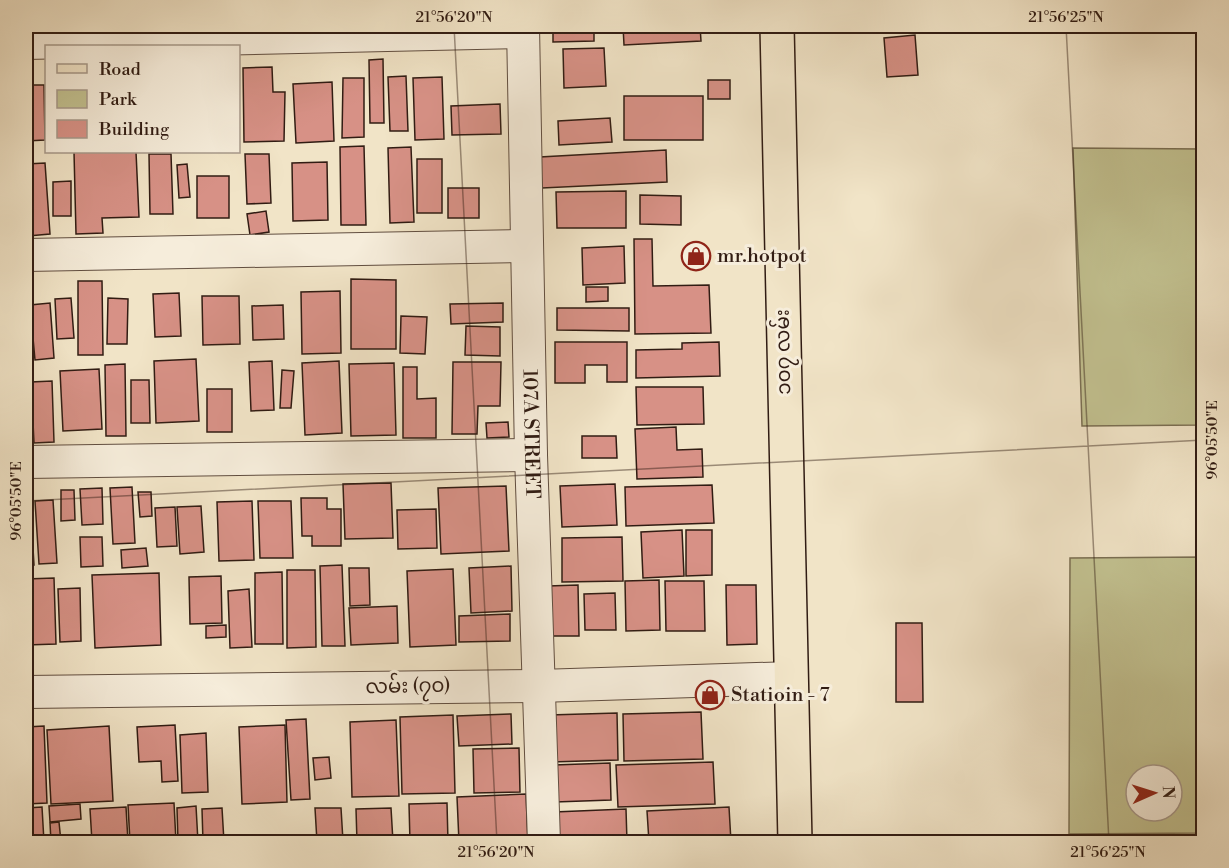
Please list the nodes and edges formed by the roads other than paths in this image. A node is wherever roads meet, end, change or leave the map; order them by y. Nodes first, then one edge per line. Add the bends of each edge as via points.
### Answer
1 (777, 26) edge
2 (523, 29) edge
3 (26, 43) edge
4 (527, 246) junction
5 (26, 255) edge
6 (531, 455) junction
7 (26, 462) edge
8 (791, 678) junction
9 (539, 686) junction
10 (26, 692) edge
11 (544, 843) edge
12 (795, 843) edge

1 - 8 main road, ၁၀၇ လမ်း
2 - 3 street
2 - 4 street, 107A STREET
4 - 5 street
4 - 6 street, 107A STREET
6 - 7 street
6 - 9 street, 107A STREET
8 - 9 street, လမ်း (၇၀)
8 - 12 main road, ၁၀၇ လမ်း
9 - 10 street, လမ်း (၇၀)
9 - 11 street, 107A STREET

